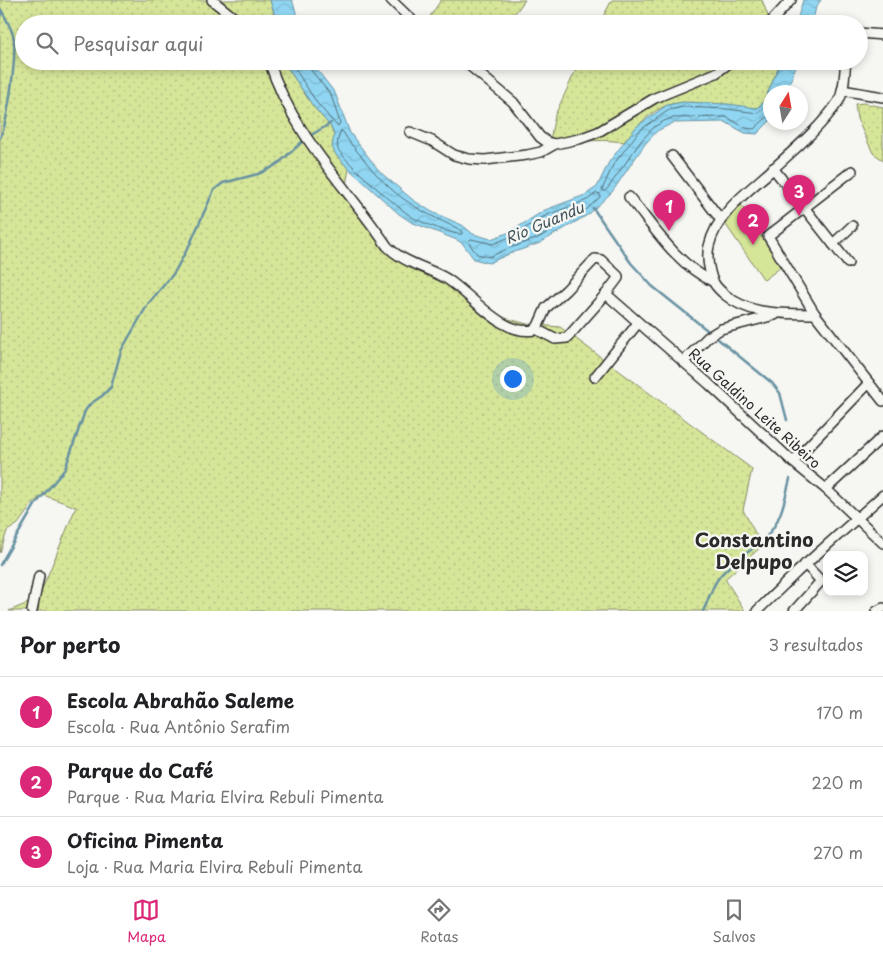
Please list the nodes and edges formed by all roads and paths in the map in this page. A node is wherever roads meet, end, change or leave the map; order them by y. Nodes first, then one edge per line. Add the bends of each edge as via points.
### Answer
1 (212, 0) edge
2 (391, 0) edge
3 (791, 0) edge
4 (231, 15) edge
5 (407, 15) edge
6 (777, 15) edge
7 (868, 34) edge
8 (883, 35) edge
9 (271, 70) edge
10 (475, 70) edge
11 (720, 70) edge
12 (845, 70) edge
13 (842, 90) junction
14 (883, 97) edge
15 (410, 132) dead end
16 (555, 144) junction
17 (672, 156) dead end
18 (774, 168) junction
19 (852, 171) dead end
20 (629, 197) dead end
21 (805, 207) junction
22 (721, 220) junction
23 (852, 226) dead end
24 (833, 244) junction
25 (848, 263) dead end
26 (712, 281) junction
27 (606, 294) junction
28 (782, 313) junction
29 (815, 314) junction
30 (638, 323) junction
31 (536, 329) junction
32 (683, 362) junction
33 (595, 377) dead end
34 (869, 383) junction
35 (883, 401) edge
36 (883, 436) edge
37 (793, 462) junction
38 (826, 489) junction
39 (883, 495) edge
40 (857, 518) junction
41 (883, 543) edge
42 (806, 564) junction
43 (39, 576) dead end
44 (883, 608) edge
45 (32, 611) edge
46 (757, 611) edge
47 (794, 611) edge
48 (877, 611) edge

1 - 4 street
2 - 5 street
3 - 6 street
7 - 8 street
9 - 31 street via 298,126 390,249 452,283 489,314 517,329
10 - 16 street via 513,102 543,140
11 - 16 street via 655,98 598,132
12 - 13 street
13 - 14 street
13 - 18 street via 839,101 816,129
15 - 16 street via 454,155 469,159 527,155
17 - 22 street
18 - 21 street
18 - 22 street via 741,196
19 - 21 street
20 - 26 street via 680,259
21 - 24 street
21 - 29 street via 768,236
22 - 26 street via 708,248
23 - 24 street
24 - 25 street
26 - 28 street via 738,305
27 - 30 street, Rua Galdino Leite Ribeiro
27 - 31 street via 567,338 555,339
27 - 31 street via 618,276 601,260 594,259 546,308
28 - 29 street
28 - 32 street via 721,329
29 - 34 street
30 - 32 street, Rua Galdino Leite Ribeiro
30 - 33 street
32 - 37 street, Rua Galdino Leite Ribeiro
34 - 35 street
34 - 37 street
36 - 38 street
37 - 38 street, Rua Galdino Leite Ribeiro
38 - 40 street, Rua Galdino Leite Ribeiro
39 - 40 street
40 - 41 street, Rua Galdino Leite Ribeiro
40 - 42 street
42 - 46 street
42 - 47 street via 821,582
43 - 45 street
44 - 48 street

